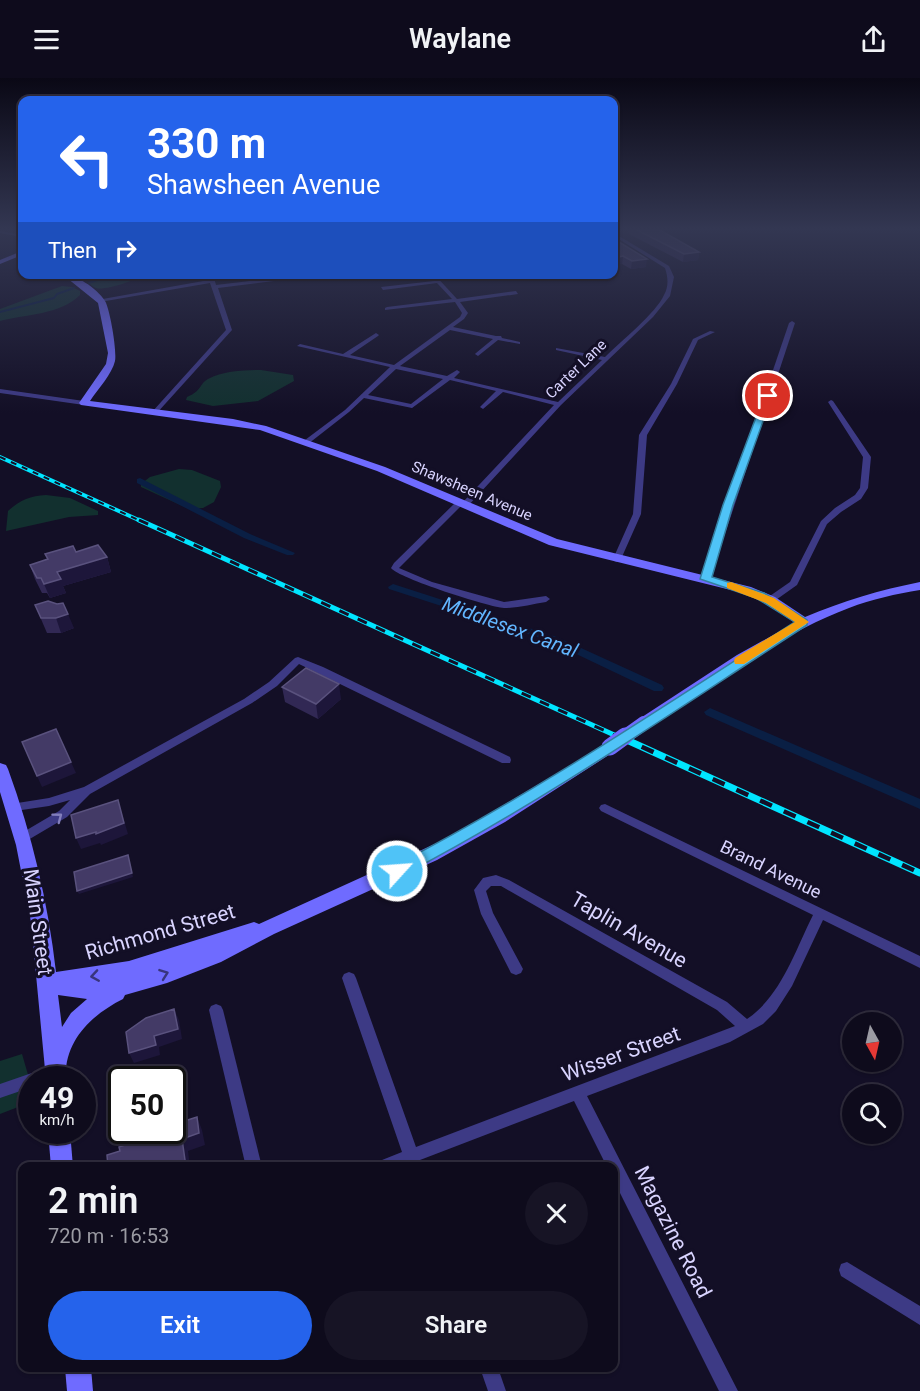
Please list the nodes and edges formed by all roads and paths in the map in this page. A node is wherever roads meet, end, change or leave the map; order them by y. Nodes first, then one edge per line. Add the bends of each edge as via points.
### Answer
1 (87, 290) edge
2 (153, 290) edge
3 (215, 290) edge
4 (444, 290) edge
5 (669, 290) edge
6 (516, 293) dead end
7 (100, 300) junction
8 (454, 300) junction
9 (387, 309) dead end
10 (792, 323) dead end
11 (450, 328) junction
12 (712, 332) dead end
13 (376, 335) dead end
14 (499, 338) junction
15 (518, 343) dead end
16 (300, 346) dead end
17 (558, 349) dead end
18 (478, 354) dead end
19 (344, 356) junction
20 (606, 359) junction
21 (393, 368) junction
22 (458, 372) dead end
23 (448, 379) junction
24 (501, 390) junction
25 (0, 391) edge
26 (363, 396) junction
27 (831, 402) dead end
28 (84, 403) junction
29 (559, 404) junction
30 (483, 406) dead end
31 (154, 413) junction
32 (308, 442) junction
33 (462, 504) junction
34 (617, 560) junction
35 (706, 579) junction
36 (920, 586) edge
37 (546, 599) dead end
38 (770, 600) junction
39 (803, 622) junction
40 (506, 760) dead end
41 (0, 769) edge
42 (88, 790) junction
43 (15, 807) junction
44 (605, 808) dead end
45 (24, 837) junction
46 (820, 913) junction
47 (272, 926) junction
48 (920, 962) edge
49 (516, 969) dead end
50 (349, 978) dead end
51 (48, 982) junction
52 (140, 983) junction
53 (216, 1010) dead end
54 (746, 1027) junction
55 (54, 1066) edge
56 (58, 1066) edge
57 (18, 1086) edge
58 (0, 1091) edge
59 (577, 1093) junction
60 (60, 1144) edge
61 (413, 1161) edge
62 (62, 1162) edge
63 (253, 1162) edge
64 (612, 1162) edge
65 (618, 1173) edge
66 (847, 1270) dead end
67 (920, 1316) edge
68 (78, 1372) edge
69 (490, 1372) edge
70 (80, 1391) edge
71 (497, 1391) edge
72 (729, 1391) edge

1 - 7 street
2 - 7 street
3 - 31 street via 228,331
4 - 8 street
5 - 20 street, Carter Lane via 662,304
6 - 8 street
7 - 28 street via 106,312 112,359
8 - 9 street
8 - 11 street via 465,313
10 - 35 street
11 - 14 street
11 - 21 street
12 - 34 street via 696,339 643,435 637,514
13 - 19 street
14 - 15 street
14 - 18 street
16 - 19 street
17 - 20 street
19 - 21 street
20 - 29 street, Carter Lane
21 - 23 street
21 - 26 street
22 - 23 street
23 - 24 street
23 - 26 street via 413,406
24 - 29 street
24 - 30 street
25 - 28 street, Shawsheen Avenue
26 - 32 street
27 - 38 street via 867,457 864,488 824,523 794,583
28 - 31 street, Shawsheen Avenue
29 - 33 street, Carter Lane
31 - 32 street, Shawsheen Avenue via 243,423
32 - 33 street, Shawsheen Avenue
33 - 34 street, Shawsheen Avenue via 538,537
33 - 37 street, Carter Lane via 397,565 397,571 504,605
34 - 35 street, Shawsheen Avenue
35 - 38 street, Shawsheen Avenue
36 - 39 street via 855,601
38 - 39 street, Shawsheen Avenue
39 - 47 street, Richmond Street, bridge via 610,747 433,854
40 - 42 street via 298,660 255,697
41 - 43 street, Main Street
42 - 43 street
45 -> 42 street via 63,814
43 - 45 street, Main Street
44 - 46 street, Brand Avenue
45 - 51 street, Main Street
46 - 48 street, Brand Avenue
46 - 54 street, Wisser Street via 775,1002
47 -> 51 street, Richmond Street via 129,969
52 -> 47 street, Richmond Street via 232,948
49 - 54 street, Taplin Avenue via 483,902 480,890 487,881 505,883 578,923 722,1006
50 - 61 street
51 - 52 street, Richmond Street via 77,992
51 - 55 street, Main Street
52 - 56 street via 83,1013 66,1035
53 - 63 street
54 - 59 street, Wisser Street
57 - 58 street
59 - 61 street, Wisser Street
59 - 64 street, Magazine Road
60 - 62 street
65 - 72 street, Magazine Road
66 - 67 street
68 - 70 street
69 - 71 street

